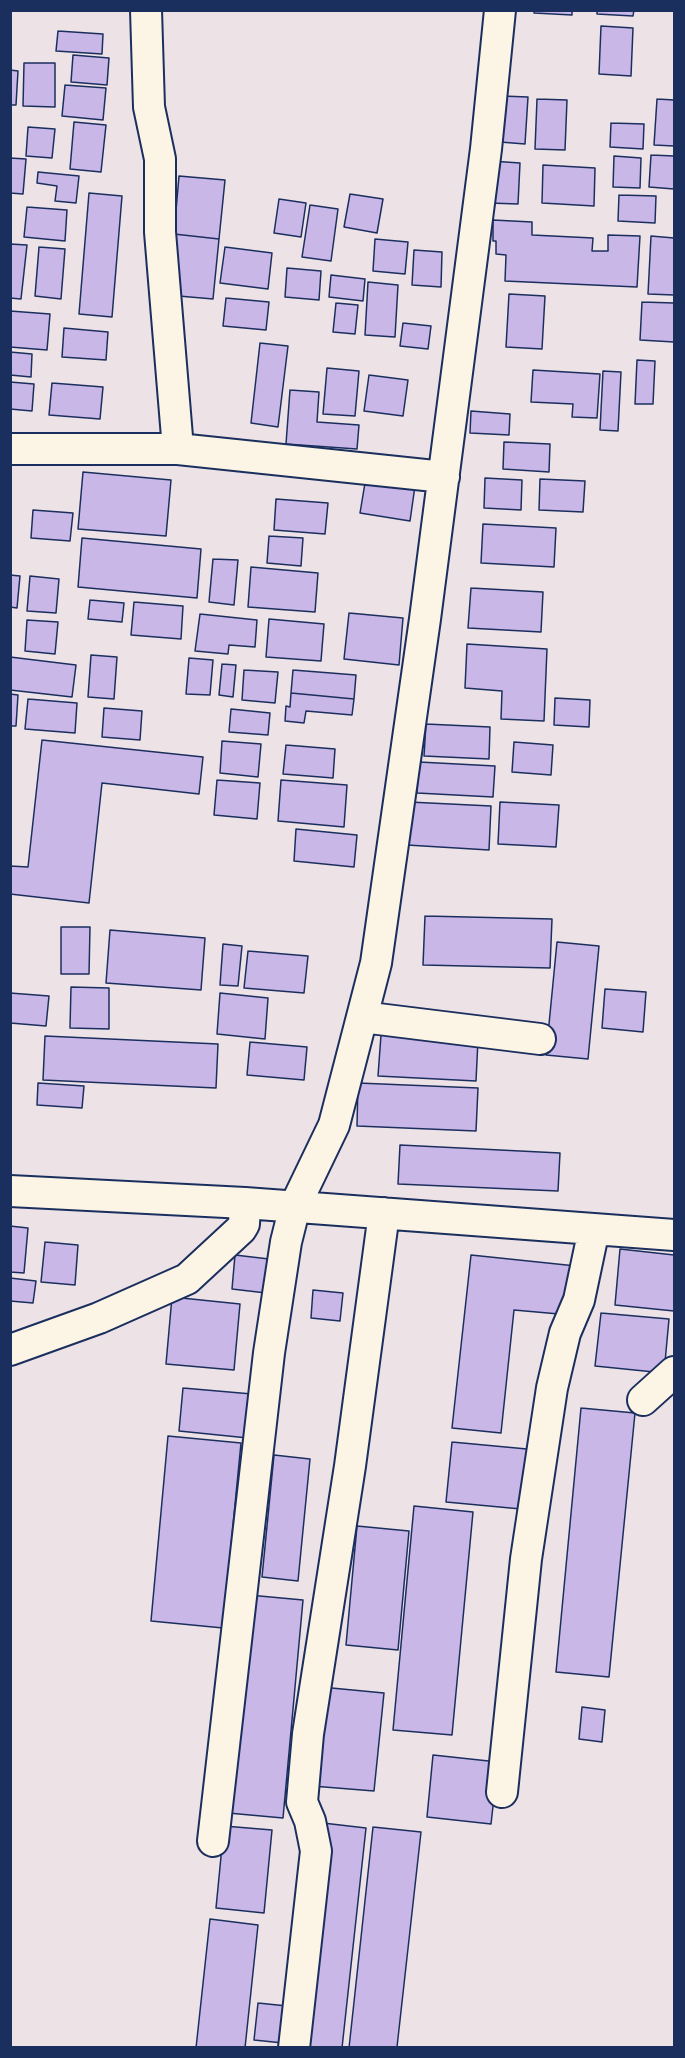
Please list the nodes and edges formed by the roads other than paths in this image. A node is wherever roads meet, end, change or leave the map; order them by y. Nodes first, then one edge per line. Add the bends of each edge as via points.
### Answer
1 (146, 10) edge
2 (500, 10) edge
3 (10, 449) edge
4 (178, 449) junction
5 (444, 477) junction
6 (362, 1017) junction
7 (540, 1039) dead end
8 (10, 1191) edge
9 (245, 1203) junction
10 (296, 1206) junction
11 (384, 1213) junction
12 (594, 1229) junction
13 (675, 1235) edge
14 (10, 1350) edge
15 (675, 1372) edge
16 (643, 1401) dead end
17 (502, 1792) dead end
18 (213, 1841) dead end
19 (294, 2048) edge

1 - 4 street via 149,107 160,159 160,232
2 - 5 street
3 - 4 street
4 - 5 street
5 - 6 street via 376,963
6 - 7 street
6 - 10 street via 334,1125
8 - 9 street
9 - 10 street
9 - 14 street via 241,1229 187,1279 99,1318
10 - 11 street
10 - 18 street via 278,1282
11 - 12 street
11 - 19 street via 308,1734 302,1802 316,1851
12 - 13 street
12 - 17 street via 579,1300 565,1333 552,1388 526,1559
15 - 16 street

